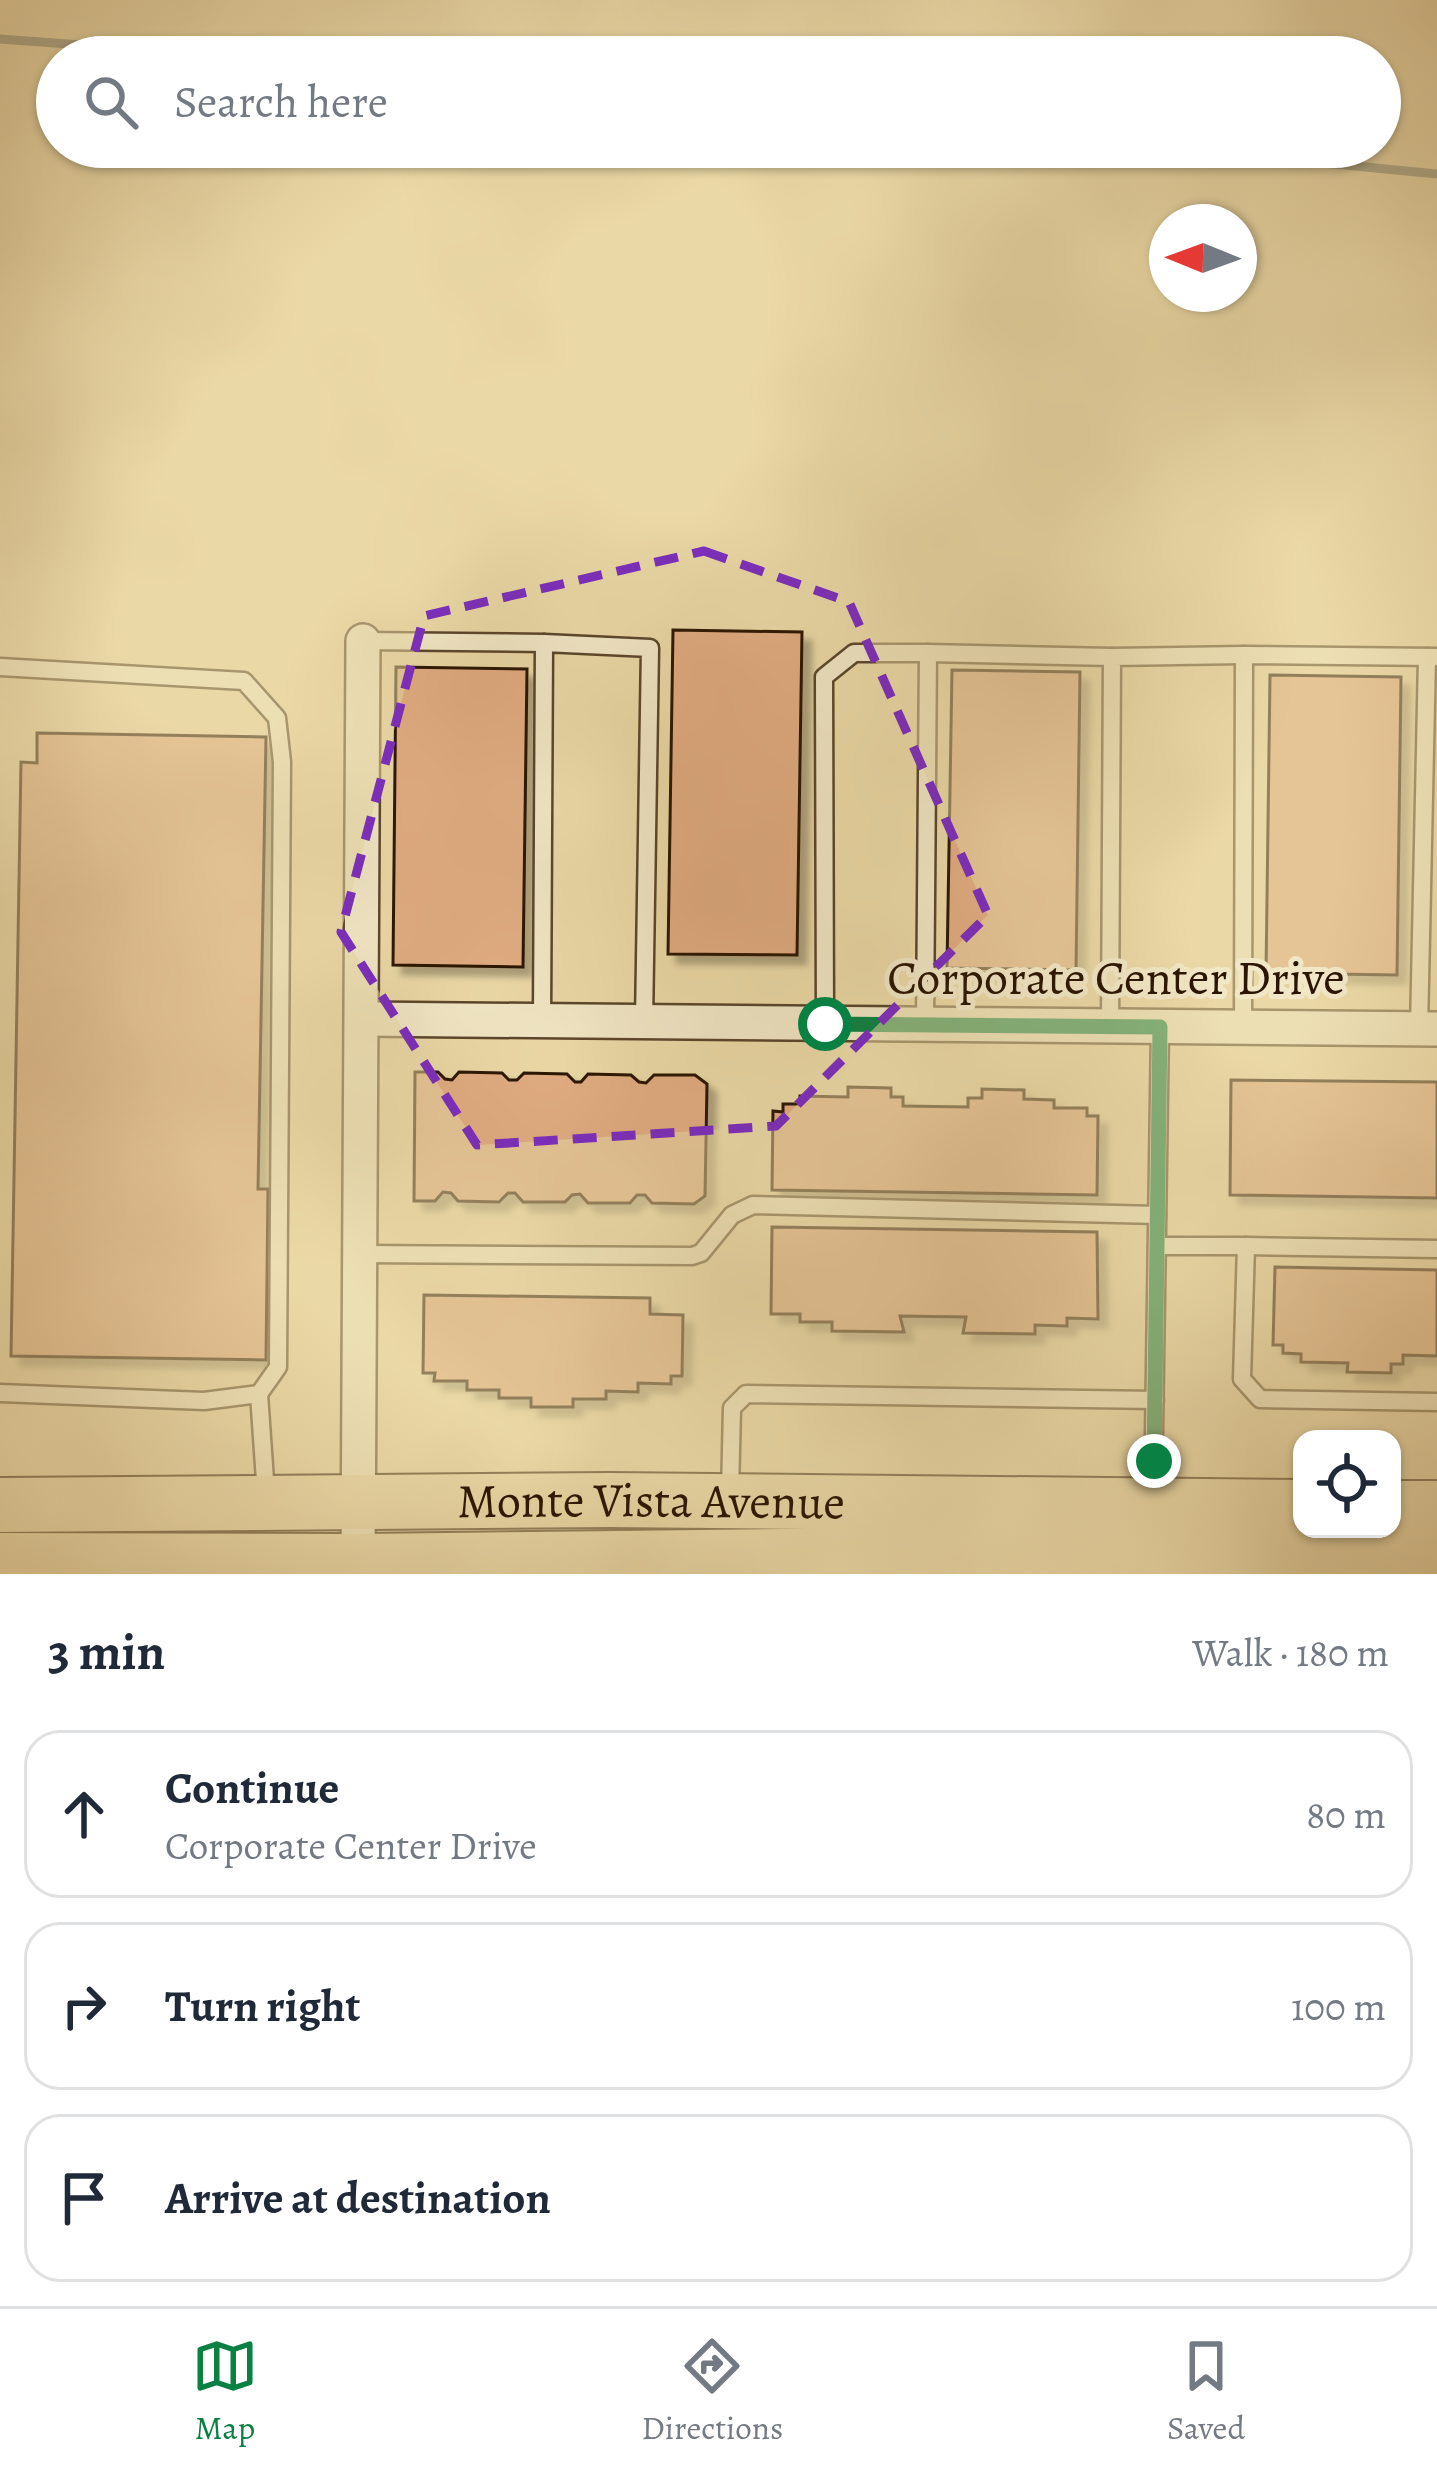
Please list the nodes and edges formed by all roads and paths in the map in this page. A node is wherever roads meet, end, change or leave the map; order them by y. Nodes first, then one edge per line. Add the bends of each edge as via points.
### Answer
1 (363, 641) joint
2 (544, 644) junction
3 (928, 652) junction
4 (1244, 655) junction
5 (1112, 657) junction
6 (1432, 657) edge
7 (0, 667) edge
8 (362, 1019) junction
9 (542, 1021) junction
10 (644, 1022) junction
11 (825, 1024) junction
12 (925, 1024) junction
13 (1110, 1026) junction
14 (1160, 1027) junction
15 (1243, 1027) junction
16 (1428, 1029) edge
17 (1157, 1215) junction
18 (1157, 1246) junction
19 (1246, 1246) junction
20 (1437, 1249) edge
21 (360, 1254) junction
22 (0, 1393) edge
23 (259, 1394) junction
24 (1155, 1400) junction
25 (1437, 1402) edge
26 (730, 1501) junction
27 (357, 1502) junction
28 (267, 1503) junction
29 (0, 1505) edge
30 (1293, 1508) edge
31 (1401, 1508) edge
32 (1437, 1508) edge
33 (1152, 1529) junction
34 (1437, 1552) edge
35 (0, 1560) edge
36 (839, 1565) edge
37 (433, 1567) edge
38 (358, 1568) edge

1 - 2 lane
1 - 8 street
2 - 9 lane
2 - 10 lane via 650,648
3 - 5 lane
3 - 11 lane via 854,653 824,677
3 - 12 lane
4 - 5 lane
4 - 6 lane
4 - 15 lane
5 - 13 lane
6 - 16 lane
7 - 23 lane via 244,681 277,718 278,1367
8 - 9 street, Corporate Center Drive
8 - 21 street
9 - 10 street, Corporate Center Drive
10 - 11 street, Corporate Center Drive
11 - 12 street, Corporate Center Drive
12 - 13 street, Corporate Center Drive
13 - 14 street, Corporate Center Drive
14 - 15 street, Corporate Center Drive
14 - 17 lane
15 - 16 street, Corporate Center Drive
17 - 18 lane
17 - 21 lane via 753,1205 692,1256
18 - 19 lane
18 - 24 lane
19 - 20 lane
19 - 25 lane via 1242,1379 1260,1399
21 - 27 street
22 - 23 lane via 205,1401
23 - 28 lane
24 - 26 lane via 746,1394 732,1408
24 - 33 lane
26 - 27 main road, Monte Vista Avenue
26 - 33 main road, Monte Vista Avenue
27 - 28 main road, Monte Vista Avenue
27 - 38 street
28 - 29 main road, Monte Vista Avenue
30 - 33 main road, Monte Vista Avenue
31 - 32 main road
33 - 34 main road, Monte Vista Avenue
33 - 36 main road, Monte Vista Avenue
35 - 38 main road, Monte Vista Avenue
36 - 37 main road, Monte Vista Avenue
37 - 38 main road, Monte Vista Avenue

